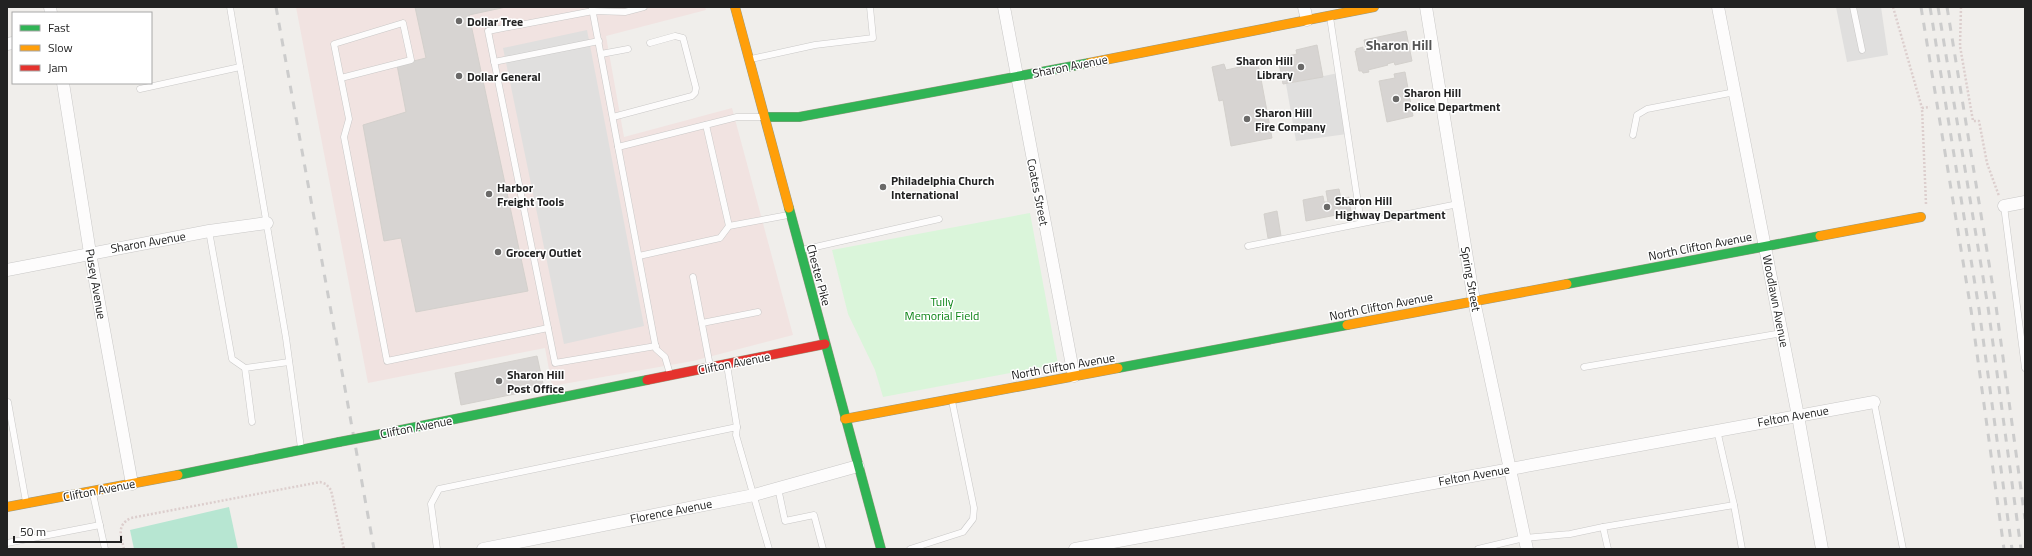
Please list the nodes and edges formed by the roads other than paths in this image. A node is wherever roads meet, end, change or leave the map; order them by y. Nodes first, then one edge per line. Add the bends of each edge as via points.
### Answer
1 (230, 7) edge
2 (644, 7) edge
3 (736, 7) edge
4 (870, 7) edge
5 (1004, 7) edge
6 (1304, 7) edge
7 (1374, 7) edge
8 (1426, 7) edge
9 (1718, 7) edge
10 (1853, 7) edge
11 (592, 9) edge
12 (1330, 15) junction
13 (1307, 20) junction
14 (598, 41) junction
15 (650, 43) dead end
16 (628, 49) dead end
17 (1862, 50) dead end
18 (601, 54) junction
19 (749, 59) junction
20 (494, 62) junction
21 (240, 67) junction
22 (1016, 77) junction
23 (341, 78) junction
24 (62, 84) edge
25 (140, 89) dead end
26 (1735, 92) junction
27 (613, 117) junction
28 (765, 117) junction
29 (706, 125) junction
30 (1632, 135) dead end
31 (618, 147) junction
32 (2025, 202) edge
33 (1458, 204) junction
34 (2004, 206) joint
35 (791, 214) junction
36 (1921, 217) road end
37 (939, 219) dead end
38 (267, 223) junction
39 (1360, 223) junction
40 (729, 226) junction
41 (209, 232) junction
42 (1248, 246) dead end
43 (1765, 246) junction
44 (800, 250) junction
45 (90, 253) junction
46 (639, 256) junction
47 (7, 270) edge
48 (693, 277) dead end
49 (1474, 301) junction
50 (758, 312) dead end
51 (702, 323) junction
52 (548, 328) junction
53 (1782, 333) junction
54 (825, 344) junction
55 (656, 346) junction
56 (289, 362) junction
57 (727, 364) junction
58 (711, 367) junction
59 (1584, 367) dead end
60 (245, 368) junction
61 (2025, 368) edge
62 (671, 376) junction
63 (1074, 376) junction
64 (952, 398) junction
65 (8, 402) edge
66 (1874, 402) joint
67 (1798, 416) junction
68 (845, 419) junction
69 (252, 422) dead end
70 (737, 427) junction
71 (1717, 430) junction
72 (301, 450) junction
73 (858, 466) junction
74 (1509, 469) junction
75 (132, 484) junction
76 (778, 488) junction
77 (93, 492) junction
78 (754, 494) junction
79 (26, 504) junction
80 (1734, 505) junction
81 (7, 507) edge
82 (100, 525) junction
83 (1603, 527) junction
84 (7, 543) edge
85 (1526, 544) edge
86 (105, 549) edge
87 (437, 549) edge
88 (483, 549) edge
89 (769, 549) edge
90 (823, 549) edge
91 (881, 549) edge
92 (910, 549) edge
93 (1075, 549) edge
94 (1478, 549) edge
95 (1608, 549) edge
96 (1742, 549) edge
97 (1822, 549) edge
98 (1903, 549) edge

1 - 21 lane
2 - 11 lane via 625,12
3 - 19 street, Chester Pike
4 - 19 lane via 873,38 815,45
5 - 22 street, Coates Street
6 - 13 street
7 - 12 street, Sharon Avenue
8 - 33 street, Spring Street
9 - 26 street, Woodlawn Avenue
10 - 17 lane
11 - 14 lane
11 - 20 lane via 488,31
12 - 13 street, Sharon Avenue
12 - 39 lane
13 - 22 street, Sharon Avenue
14 - 18 lane
14 - 20 lane
15 - 27 lane via 675,36 683,38 696,88 695,93 692,96
16 - 18 lane
18 - 27 lane
19 - 28 street, Chester Pike
20 - 52 lane
21 - 25 lane
21 - 38 lane
22 - 28 street, Sharon Avenue via 799,117
22 - 63 street, Coates Street
23 - 23 lane via 334,44 403,24 411,60
23 - 52 lane via 349,119 344,137 387,361
24 - 45 street, Pusey Avenue
26 - 30 lane via 1647,109 1637,115
26 - 43 street, Woodlawn Avenue
27 - 31 lane
28 - 29 lane via 737,117
28 - 35 street, Chester Pike
29 - 31 lane
29 - 40 lane
31 - 46 lane
32 - 34 street
33 - 39 lane
33 - 49 street, Spring Street
34 - 61 lane
35 - 40 lane
35 - 44 street, Chester Pike
36 - 43 street, North Clifton Avenue
37 - 44 lane
38 - 41 street, Sharon Avenue
38 - 56 lane
39 - 42 lane
40 - 46 lane via 720,238
41 - 45 street, Sharon Avenue
41 - 60 lane via 232,359
43 - 49 street, North Clifton Avenue
43 - 53 street, Woodlawn Avenue
44 - 54 street, Chester Pike
45 - 47 street, Sharon Avenue
45 - 75 street, Pusey Avenue
46 - 55 lane
48 - 51 lane
49 - 63 street, North Clifton Avenue
49 - 74 street, Spring Street
50 - 51 lane
51 - 58 lane
52 - 55 lane via 555,362
53 - 59 lane
53 - 67 street, Woodlawn Avenue
54 - 57 street, Clifton Avenue
54 - 68 street, Chester Pike
55 - 62 lane via 665,357
56 - 60 lane
56 - 72 lane
57 - 58 street, Clifton Avenue
57 - 70 lane
58 - 62 street, Clifton Avenue
60 - 69 lane
62 - 72 street, Clifton Avenue, bridge
63 - 64 street, North Clifton Avenue
64 - 68 street, North Clifton Avenue
64 - 92 lane via 974,508 973,519 963,532
65 - 79 lane
66 - 67 street, Felton Avenue
66 - 98 lane
67 - 71 street, Felton Avenue
67 - 97 street, Woodlawn Avenue
68 - 73 street, Chester Pike
70 - 78 lane via 736,435
70 - 87 lane via 439,489 430,504
71 - 74 street, Felton Avenue
71 - 80 lane
72 - 75 street, Clifton Avenue
73 - 76 street, Florence Avenue
73 - 91 street, Chester Pike
74 - 85 street, Spring Street
74 - 93 street, Felton Avenue
75 - 77 street, Clifton Avenue
76 - 78 street, Florence Avenue
76 - 90 lane via 785,521 814,515
77 - 79 street, Clifton Avenue
77 - 82 lane
78 - 88 street, Florence Avenue
78 - 89 lane
79 - 81 street, Clifton Avenue
80 - 83 lane
80 - 96 lane
82 - 84 lane
82 - 86 lane
83 - 85 lane
83 - 95 lane
85 - 94 lane

